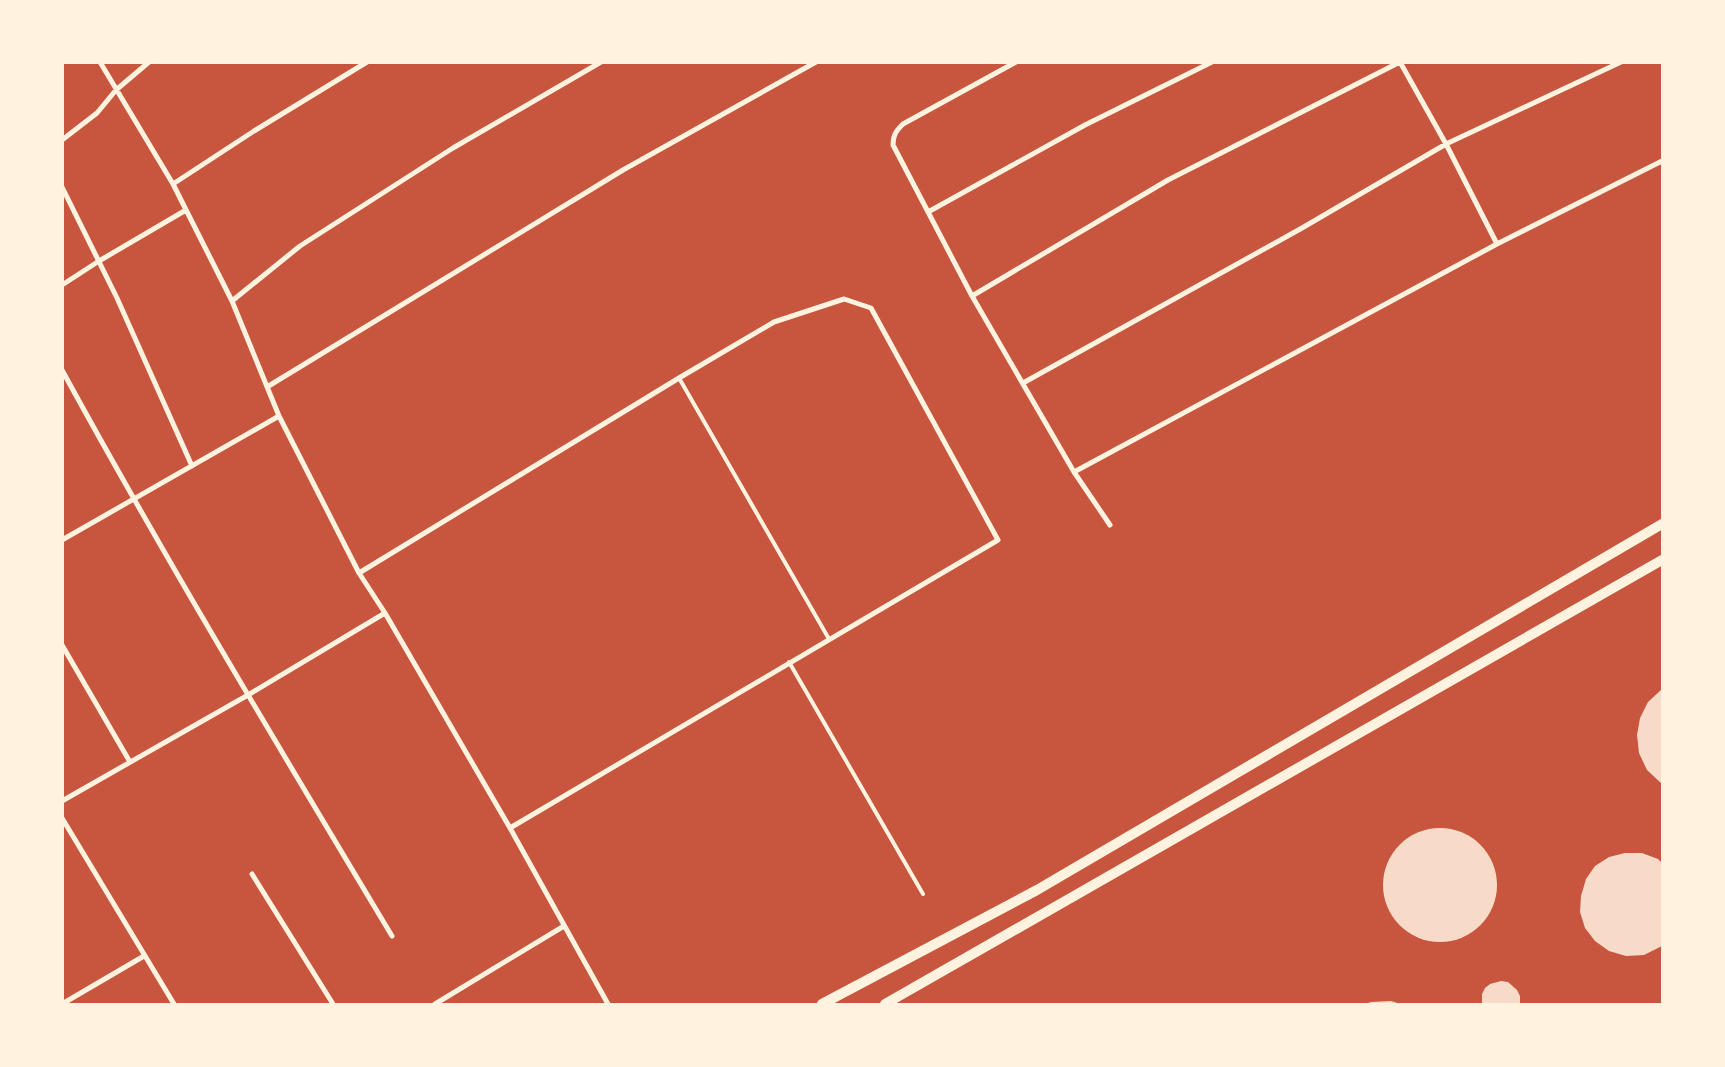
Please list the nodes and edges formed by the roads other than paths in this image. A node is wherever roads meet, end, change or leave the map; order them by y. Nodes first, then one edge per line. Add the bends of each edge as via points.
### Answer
1 (100, 62) edge
2 (149, 62) edge
3 (367, 62) edge
4 (602, 62) edge
5 (816, 62) edge
6 (1016, 62) edge
7 (1212, 62) edge
8 (1400, 62) edge
9 (1621, 62) edge
10 (116, 90) junction
11 (62, 140) edge
12 (1446, 144) junction
13 (1662, 162) edge
14 (173, 184) junction
15 (62, 187) edge
16 (186, 210) junction
17 (928, 212) junction
18 (1497, 244) junction
19 (99, 261) junction
20 (62, 285) edge
21 (972, 296) junction
22 (232, 301) junction
23 (62, 370) edge
24 (64, 377) edge
25 (679, 378) junction
26 (1023, 383) junction
27 (267, 387) junction
28 (279, 416) junction
29 (192, 466) junction
30 (1074, 472) junction
31 (134, 499) junction
32 (1662, 524) edge
33 (1110, 525) dead end
34 (62, 540) edge
35 (1662, 560) edge
36 (359, 573) junction
37 (385, 613) junction
38 (829, 639) junction
39 (62, 645) edge
40 (789, 662) junction
41 (248, 695) junction
42 (130, 762) junction
43 (62, 801) edge
44 (62, 818) edge
45 (510, 828) junction
46 (252, 874) dead end
47 (923, 894) dead end
48 (564, 926) junction
49 (392, 936) dead end
50 (144, 956) junction
51 (62, 1004) edge
52 (174, 1004) edge
53 (333, 1004) edge
54 (435, 1004) edge
55 (607, 1004) edge
56 (822, 1004) edge
57 (885, 1004) edge

1 - 10 street
2 - 10 street
3 - 14 street
4 - 22 street via 453,148 300,246
5 - 27 street via 623,170
6 - 17 street via 903,124 896,131 893,145
7 - 17 street via 1085,125
8 - 12 street
8 - 21 street via 1168,180
9 - 12 street
10 - 11 street via 97,113
10 - 14 street
12 - 18 street
12 - 26 street
13 - 18 street
14 - 16 street
15 - 19 street
16 - 19 street
16 - 22 street
17 - 21 street
18 - 30 street
19 - 20 street
19 - 29 street
21 - 26 street
22 - 27 street
23 - 24 street
24 - 31 street
25 - 36 street
25 - 38 lane
25 - 38 street via 774,322 844,299 871,308 998,540
26 - 30 street
27 - 28 street
28 - 29 street
28 - 36 street
29 - 31 street
30 - 33 street
31 - 34 street
31 - 41 street
32 - 56 main road via 1037,890
35 - 57 main road
36 - 37 street
37 - 41 street
37 - 45 street
38 - 40 street
39 - 42 street
40 - 45 street
40 - 47 lane
41 - 42 street
41 - 49 street
42 - 43 street
44 - 50 street
45 - 48 street
46 - 53 street
48 - 54 street
48 - 55 street
50 - 51 street
50 - 52 street

